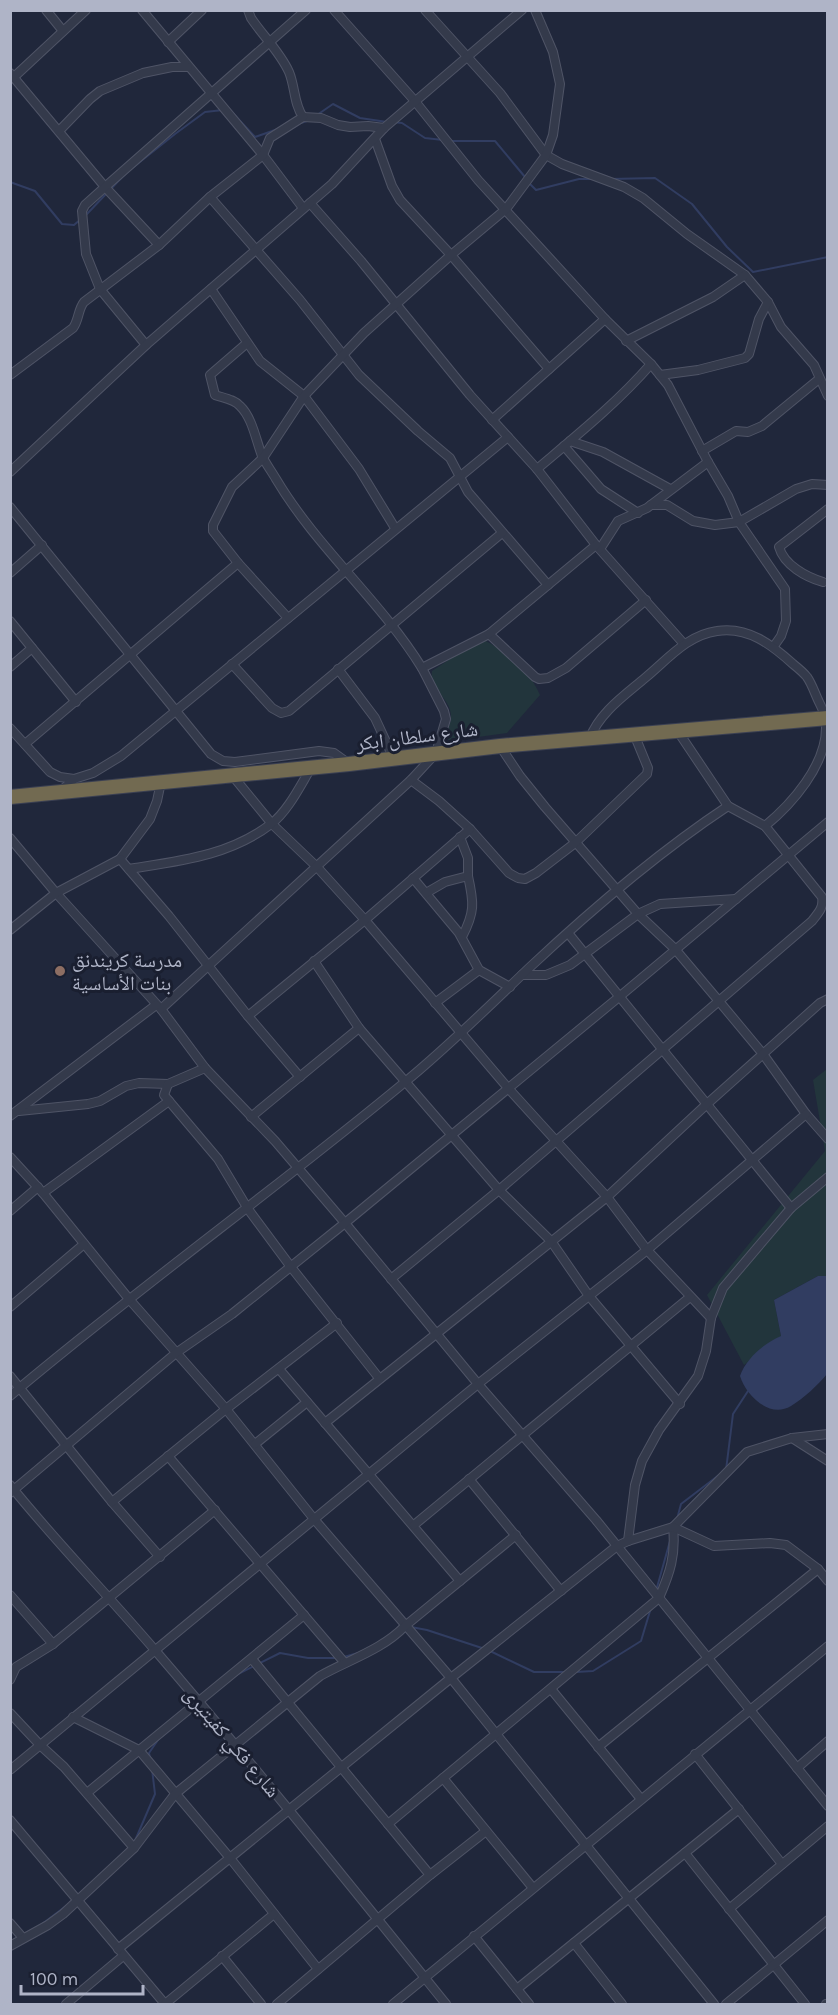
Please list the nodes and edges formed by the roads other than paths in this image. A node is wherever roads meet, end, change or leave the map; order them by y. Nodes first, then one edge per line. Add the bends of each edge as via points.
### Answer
1 (46, 10) edge
2 (86, 10) edge
3 (142, 10) edge
4 (202, 10) edge
5 (248, 10) edge
6 (306, 10) edge
7 (334, 10) edge
8 (425, 10) edge
9 (522, 10) edge
10 (535, 10) edge
11 (63, 32) junction
12 (168, 42) junction
13 (270, 44) junction
14 (466, 57) junction
15 (188, 67) junction
16 (12, 75) edge
17 (212, 94) junction
18 (414, 100) junction
19 (303, 117) junction
20 (384, 128) junction
21 (59, 131) junction
22 (375, 139) junction
23 (263, 155) junction
24 (546, 155) junction
25 (105, 187) junction
26 (210, 197) junction
27 (310, 203) junction
28 (303, 208) junction
29 (506, 209) junction
30 (159, 244) junction
31 (255, 248) junction
32 (451, 255) junction
33 (745, 275) junction
34 (100, 289) junction
35 (211, 289) junction
36 (768, 302) junction
37 (395, 305) junction
38 (605, 320) junction
39 (626, 341) junction
40 (247, 343) junction
41 (146, 345) junction
42 (342, 355) junction
43 (651, 364) junction
44 (549, 369) junction
45 (10, 375) edge
46 (660, 375) junction
47 (819, 379) junction
48 (304, 396) junction
49 (828, 396) edge
50 (492, 420) junction
51 (508, 437) junction
52 (567, 444) junction
53 (702, 451) junction
54 (263, 458) junction
55 (708, 462) junction
56 (537, 470) junction
57 (10, 472) edge
58 (459, 478) junction
59 (828, 485) edge
60 (670, 489) junction
61 (651, 505) junction
62 (10, 507) edge
63 (828, 509) edge
64 (638, 513) junction
65 (739, 522) junction
66 (395, 528) junction
67 (502, 533) junction
68 (42, 545) junction
69 (598, 547) junction
70 (238, 563) junction
71 (346, 572) junction
72 (10, 573) edge
73 (823, 582) dead end
74 (548, 585) junction
75 (646, 600) junction
76 (288, 618) junction
77 (10, 621) edge
78 (391, 624) junction
79 (489, 634) junction
80 (684, 644) junction
81 (774, 646) junction
82 (32, 648) junction
83 (131, 655) junction
84 (232, 664) junction
85 (10, 667) edge
86 (422, 668) junction
87 (338, 669) junction
88 (76, 702) junction
89 (176, 710) junction
90 (827, 718) edge
91 (10, 728) edge
92 (677, 730) junction
93 (634, 734) junction
94 (590, 738) junction
95 (25, 744) junction
96 (501, 746) junction
97 (436, 753) junction
98 (394, 759) junction
99 (349, 764) junction
100 (312, 768) junction
101 (232, 775) junction
102 (74, 779) junction
103 (411, 780) junction
104 (161, 782) junction
105 (59, 793) junction
106 (10, 797) edge
107 (728, 806) junction
108 (828, 822) edge
109 (272, 824) junction
110 (765, 826) junction
111 (470, 829) junction
112 (460, 837) junction
113 (10, 838) edge
114 (575, 843) junction
115 (788, 857) junction
116 (120, 859) junction
117 (317, 867) junction
118 (129, 869) junction
119 (468, 876) junction
120 (413, 878) junction
121 (618, 891) junction
122 (56, 893) junction
123 (426, 893) junction
124 (736, 899) junction
125 (638, 914) junction
126 (365, 920) junction
127 (10, 930) edge
128 (568, 933) junction
129 (462, 937) junction
130 (675, 949) junction
131 (586, 955) junction
132 (314, 962) junction
133 (208, 965) junction
134 (479, 970) junction
135 (522, 975) junction
136 (510, 987) junction
137 (619, 997) junction
138 (828, 999) edge
139 (718, 1000) junction
140 (435, 1003) junction
141 (158, 1007) junction
142 (248, 1016) junction
143 (359, 1028) junction
144 (461, 1035) junction
145 (662, 1048) junction
146 (763, 1054) junction
147 (205, 1068) junction
148 (300, 1077) junction
149 (405, 1083) junction
150 (168, 1084) junction
151 (508, 1088) junction
152 (169, 1101) junction
153 (706, 1104) junction
154 (18, 1111) junction
155 (806, 1114) junction
156 (10, 1116) edge
157 (251, 1117) junction
158 (450, 1136) junction
159 (828, 1139) edge
160 (556, 1140) junction
161 (10, 1157) edge
162 (753, 1159) junction
163 (298, 1168) junction
164 (828, 1177) edge
165 (41, 1190) junction
166 (499, 1190) junction
167 (607, 1197) junction
168 (791, 1208) junction
169 (248, 1209) junction
170 (10, 1211) edge
171 (345, 1223) junction
172 (551, 1241) junction
173 (84, 1244) junction
174 (646, 1250) junction
175 (291, 1267) junction
176 (391, 1279) junction
177 (589, 1296) junction
178 (690, 1297) junction
179 (129, 1299) junction
180 (10, 1307) edge
181 (711, 1318) junction
182 (337, 1323) junction
183 (437, 1333) junction
184 (631, 1346) junction
185 (176, 1353) junction
186 (279, 1369) junction
187 (10, 1376) edge
188 (380, 1378) junction
189 (478, 1384) junction
190 (21, 1388) junction
191 (10, 1396) edge
192 (307, 1402) junction
193 (680, 1404) junction
194 (226, 1409) junction
195 (325, 1423) junction
196 (522, 1434) junction
197 (828, 1434) edge
198 (792, 1438) junction
199 (255, 1444) junction
200 (67, 1445) junction
201 (168, 1456) junction
202 (828, 1461) edge
203 (369, 1474) junction
204 (469, 1479) junction
205 (12, 1490) edge
206 (112, 1502) junction
207 (215, 1510) junction
208 (314, 1519) junction
209 (414, 1525) junction
210 (673, 1527) junction
211 (516, 1535) junction
212 (628, 1541) junction
213 (617, 1546) junction
214 (160, 1557) junction
215 (261, 1563) junction
216 (818, 1569) junction
217 (460, 1581) junction
218 (828, 1581) edge
219 (561, 1591) junction
220 (10, 1595) edge
221 (109, 1598) junction
222 (659, 1598) junction
223 (304, 1615) junction
224 (405, 1626) junction
225 (53, 1644) junction
226 (828, 1646) edge
227 (155, 1650) junction
228 (708, 1658) junction
229 (252, 1659) junction
230 (344, 1662) junction
231 (451, 1678) junction
232 (10, 1680) edge
233 (551, 1689) junction
234 (199, 1702) junction
235 (289, 1703) junction
236 (749, 1709) junction
237 (10, 1713) edge
238 (73, 1717) junction
239 (497, 1734) junction
240 (828, 1741) edge
241 (40, 1745) junction
242 (236, 1746) junction
243 (598, 1747) junction
244 (139, 1750) junction
245 (695, 1754) junction
246 (342, 1767) junction
247 (796, 1768) junction
248 (10, 1770) edge
249 (443, 1778) junction
250 (87, 1793) junction
251 (175, 1794) junction
252 (641, 1799) junction
253 (828, 1806) edge
254 (739, 1809) junction
255 (289, 1811) junction
256 (10, 1820) edge
257 (388, 1824) junction
258 (828, 1826) edge
259 (486, 1831) junction
260 (585, 1845) junction
261 (134, 1848) junction
262 (685, 1853) junction
263 (230, 1858) junction
264 (782, 1864) junction
265 (430, 1875) junction
266 (533, 1888) junction
267 (629, 1899) junction
268 (78, 1901) junction
269 (729, 1909) junction
270 (274, 1914) junction
271 (377, 1920) junction
272 (828, 1920) edge
273 (10, 1923) edge
274 (474, 1936) junction
275 (23, 1938) junction
276 (574, 1943) junction
277 (10, 1946) edge
278 (120, 1952) junction
279 (222, 1956) junction
280 (773, 1965) junction
281 (318, 1969) junction
282 (424, 1978) junction
283 (517, 1989) junction
284 (66, 2004) edge
285 (165, 2004) edge
286 (261, 2004) edge
287 (277, 2004) edge
288 (393, 2004) edge
289 (446, 2004) edge
290 (529, 2004) edge
291 (620, 2004) edge
292 (714, 2004) edge
293 (726, 2004) edge
294 (805, 2004) edge

1 - 11 street
2 - 11 street
3 - 12 street
4 - 12 street
5 - 13 street
6 - 13 street
7 - 18 street
8 - 14 street
9 - 14 street
10 - 24 street via 553,52 560,84
11 - 16 street
12 - 15 street
13 - 17 street
13 - 19 street via 289,72
14 - 18 street
14 - 24 street via 500,93
15 - 17 street
15 - 21 street via 143,73 100,92
16 - 21 street
17 - 23 street
17 - 25 street
18 - 20 street
18 - 29 street
19 - 20 street via 344,126
19 - 23 street via 270,138
20 - 22 street
21 - 25 street
22 - 27 street
22 - 32 street via 400,200
23 - 26 street
23 - 28 street
24 - 29 street
24 - 33 street via 643,198
25 - 30 street
25 - 34 street via 85,205 81,219 86,254
26 - 30 street
26 - 31 street
27 - 28 street
27 - 37 street
28 - 31 street
29 - 32 street
29 - 38 street
30 - 34 street
31 - 35 street
31 - 42 street
32 - 37 street
32 - 44 street
33 - 36 street
33 - 39 street via 713,297
34 - 41 street
34 - 45 street via 81,305 73,328
35 - 40 street
35 - 41 street
36 - 46 street via 745,358
36 - 47 street via 781,327 814,365
37 - 42 street
37 - 50 street
38 - 39 street
38 - 44 street
39 - 43 street
40 - 48 street via 260,361
40 - 54 street via 210,375 215,395 241,406
41 - 57 street
42 - 48 street
42 - 58 street via 450,458
43 - 46 street
43 - 52 street
44 - 50 street
46 - 53 street via 676,397
47 - 49 street
47 - 53 street via 762,426 748,432 736,431
48 - 54 street
48 - 66 street via 359,469
50 - 51 street
51 - 56 street
51 - 58 street
52 - 56 street
52 - 60 street via 603,452
52 - 64 street via 601,489
53 - 55 street
54 - 70 street via 232,487 213,525 213,531
54 - 71 street via 288,499
55 - 60 street
55 - 65 street via 729,496
56 - 69 street
58 - 66 street
58 - 67 street
59 - 65 street via 796,489
60 - 61 street
61 - 64 street
61 - 65 street via 667,505 693,521 715,525
62 - 68 street
63 - 73 street via 779,547 781,555 794,567
64 - 69 street via 618,521
65 - 81 street via 786,589 786,621
66 - 71 street
67 - 74 street
67 - 78 street
68 - 72 street
68 - 83 street
69 - 74 street
69 - 75 street
70 - 76 street
70 - 83 street
71 - 76 street
71 - 78 street
74 - 79 street
75 - 79 street via 566,668 548,678 535,677
75 - 80 street
76 - 84 street
77 - 82 street
78 - 86 street
78 - 87 street
79 - 86 street
80 - 81 street via 700,635 736,631
80 - 94 street via 597,722
81 - 90 street via 806,676
82 - 85 street
82 - 88 street
83 - 88 street
83 - 89 street
84 - 87 street via 281,713 300,703
84 - 89 street
86 - 97 street via 446,719
87 - 98 street via 375,718
88 - 95 street
89 - 99 street via 212,754 223,761 319,751 334,753
89 - 102 street via 121,756
90 - 92 highway, شارع سلطان ابكر
90 - 110 street via 825,738 809,778 783,812
91 - 95 street
92 - 93 highway, شارع سلطان ابكر
92 - 107 street
93 - 94 highway, شارع سلطان ابكر
93 - 114 street via 648,768 646,774
94 - 96 highway, شارع سلطان ابكر
95 - 102 street via 50,772
96 - 97 highway, شارع سلطان ابكر
96 - 114 street
97 - 98 highway, شارع سلطان ابكر
97 - 103 street
98 - 99 highway, شارع سلطان ابكر
99 - 100 highway, شارع سلطان ابكر
100 - 101 highway, شارع سلطان ابكر
100 - 109 street
101 - 104 highway, شارع سلطان ابكر
101 - 109 street
102 - 105 street
103 - 111 street
103 - 117 street
104 - 105 highway, شارع سلطان ابكر
104 - 116 street via 150,819
105 - 106 highway, شارع سلطان ابكر
107 - 110 street
107 - 121 street
108 - 115 street
109 - 117 street
109 - 118 street via 204,857
110 - 115 street
111 - 112 street
111 - 114 street via 509,873 525,879
112 - 119 street via 468,858
112 - 120 street
113 - 122 street
114 - 121 street
115 - 124 street
115 - 139 street via 822,897 821,911
116 - 118 street
116 - 122 street
117 - 126 street
117 - 133 street
118 - 133 street
119 - 123 street via 445,882
119 - 129 street via 474,903 471,921
120 - 123 street
120 - 126 street
121 - 125 street
121 - 128 street
122 - 127 street
122 - 141 street
123 - 129 street
124 - 125 street via 667,903
124 - 130 street
125 - 130 street
125 - 131 street
126 - 132 street
126 - 140 street
128 - 131 street
128 - 135 street
129 - 134 street
130 - 137 street
130 - 139 street
131 - 135 street via 554,973
131 - 137 street
132 - 142 street
132 - 143 street
133 - 141 street
133 - 142 street
134 - 136 street
134 - 140 street
135 - 136 street
136 - 144 street
137 - 145 street
137 - 151 street
138 - 146 street
139 - 145 street
139 - 146 street
140 - 144 street
141 - 147 street
141 - 154 street
142 - 148 street
143 - 148 street
143 - 149 street
144 - 149 street
144 - 151 street
145 - 153 street
145 - 160 street
146 - 153 street
146 - 155 street
147 - 150 street
147 - 157 street
148 - 157 street
149 - 158 street
149 - 163 street
150 - 152 street via 164,1095
150 - 154 street via 139,1083 88,1104
151 - 158 street
151 - 160 street
152 - 165 street
152 - 169 street via 218,1159
153 - 162 street
153 - 167 street
154 - 156 street
155 - 159 street
155 - 162 street
157 - 163 street
158 - 166 street
158 - 171 street
160 - 166 street
160 - 167 street
161 - 165 street
162 - 168 street
162 - 174 street
163 - 169 street
163 - 171 street
164 - 168 street
165 - 170 street
165 - 173 street
166 - 172 street
166 - 176 street
167 - 172 street
167 - 174 street
168 - 181 street via 723,1288
169 - 175 street
169 - 179 street
171 - 175 street
171 - 176 street
172 - 177 street
172 - 183 street
173 - 179 street
173 - 180 street
174 - 177 street
174 - 178 street
175 - 182 street
175 - 185 street
176 - 183 street
177 - 184 street
177 - 189 street
178 - 181 street
178 - 184 street
179 - 185 street
179 - 190 street
181 - 193 street via 698,1376
182 - 186 street
182 - 188 street
183 - 188 street
183 - 189 street
184 - 193 street
184 - 196 street
185 - 194 street
185 - 200 street
186 - 192 street
186 - 194 street
187 - 190 street
188 - 195 street
189 - 196 street
189 - 203 street
190 - 191 street
190 - 200 street
192 - 195 street
192 - 199 street
193 - 212 street via 659,1430 642,1461
194 - 199 street
194 - 201 street
195 - 203 street
196 - 204 street
196 - 213 street
197 - 198 street
198 - 202 street
198 - 210 street via 747,1452
199 - 208 street
200 - 205 street
200 - 206 street
201 - 206 street
201 - 207 street
203 - 208 street
203 - 209 street
204 - 209 street
204 - 211 street
205 - 221 street, شارع فكي كفيتيرى
206 - 214 street
207 - 214 street
207 - 215 street
208 - 215 street
208 - 224 street
209 - 217 street
210 - 212 street
210 - 216 street via 714,1546 786,1545
210 - 222 street via 675,1547
211 - 217 street
211 - 219 street
212 - 213 street
213 - 219 street
213 - 222 street
214 - 221 street
215 - 223 street
215 - 227 street
216 - 218 street
216 - 228 street
217 - 224 street
219 - 231 street
220 - 225 street
221 - 225 street
221 - 227 street, شارع فكي كفيتيرى
222 - 228 street
222 - 233 street
223 - 229 street
223 - 230 street
224 - 230 street via 386,1642
224 - 231 street
225 - 232 street via 16,1667
226 - 236 street
227 - 234 street, شارع فكي كفيتيرى
227 - 238 street
228 - 236 street
228 - 243 street
229 - 234 street
229 - 235 street
230 - 235 street via 320,1676
231 - 239 street
231 - 246 street
233 - 239 street
233 - 243 street
234 - 242 street, شارع فكي كفيتيرى
234 - 244 street
235 - 242 street
235 - 246 street
236 - 245 street
236 - 247 street
237 - 241 street
238 - 241 street
238 - 244 street
239 - 249 street
239 - 260 street
240 - 247 street
241 - 248 street
241 - 250 street
242 - 251 street
242 - 255 street, شارع فكي كفيتيرى
243 - 252 street
244 - 250 street
244 - 251 street
245 - 252 street
245 - 254 street
246 - 255 street
246 - 257 street
247 - 253 street
249 - 257 street
249 - 259 street
250 - 261 street
251 - 261 street
251 - 263 street
252 - 260 street
254 - 262 street
254 - 264 street
255 - 263 street
255 - 271 street, شارع فكي كفيتيرى
256 - 268 street
257 - 265 street
258 - 264 street
259 - 265 street
259 - 266 street
260 - 266 street
260 - 267 street
261 - 268 street
262 - 267 street
262 - 269 street
263 - 270 street
263 - 278 street
264 - 269 street
265 - 271 street
266 - 274 street
267 - 276 street
267 - 292 street
268 - 275 street via 56,1920
268 - 278 street
269 - 280 street
270 - 279 street
270 - 281 street
271 - 281 street
271 - 282 street, شارع فكي كفيتيرى
272 - 280 street
273 - 275 street
274 - 282 street
274 - 283 street
275 - 277 street
276 - 283 street
276 - 291 street
278 - 284 street
278 - 285 street
279 - 285 street
279 - 286 street
280 - 293 street
280 - 294 street
281 - 287 street
282 - 288 street
282 - 289 street, شارع فكي كفيتيرى
283 - 290 street

